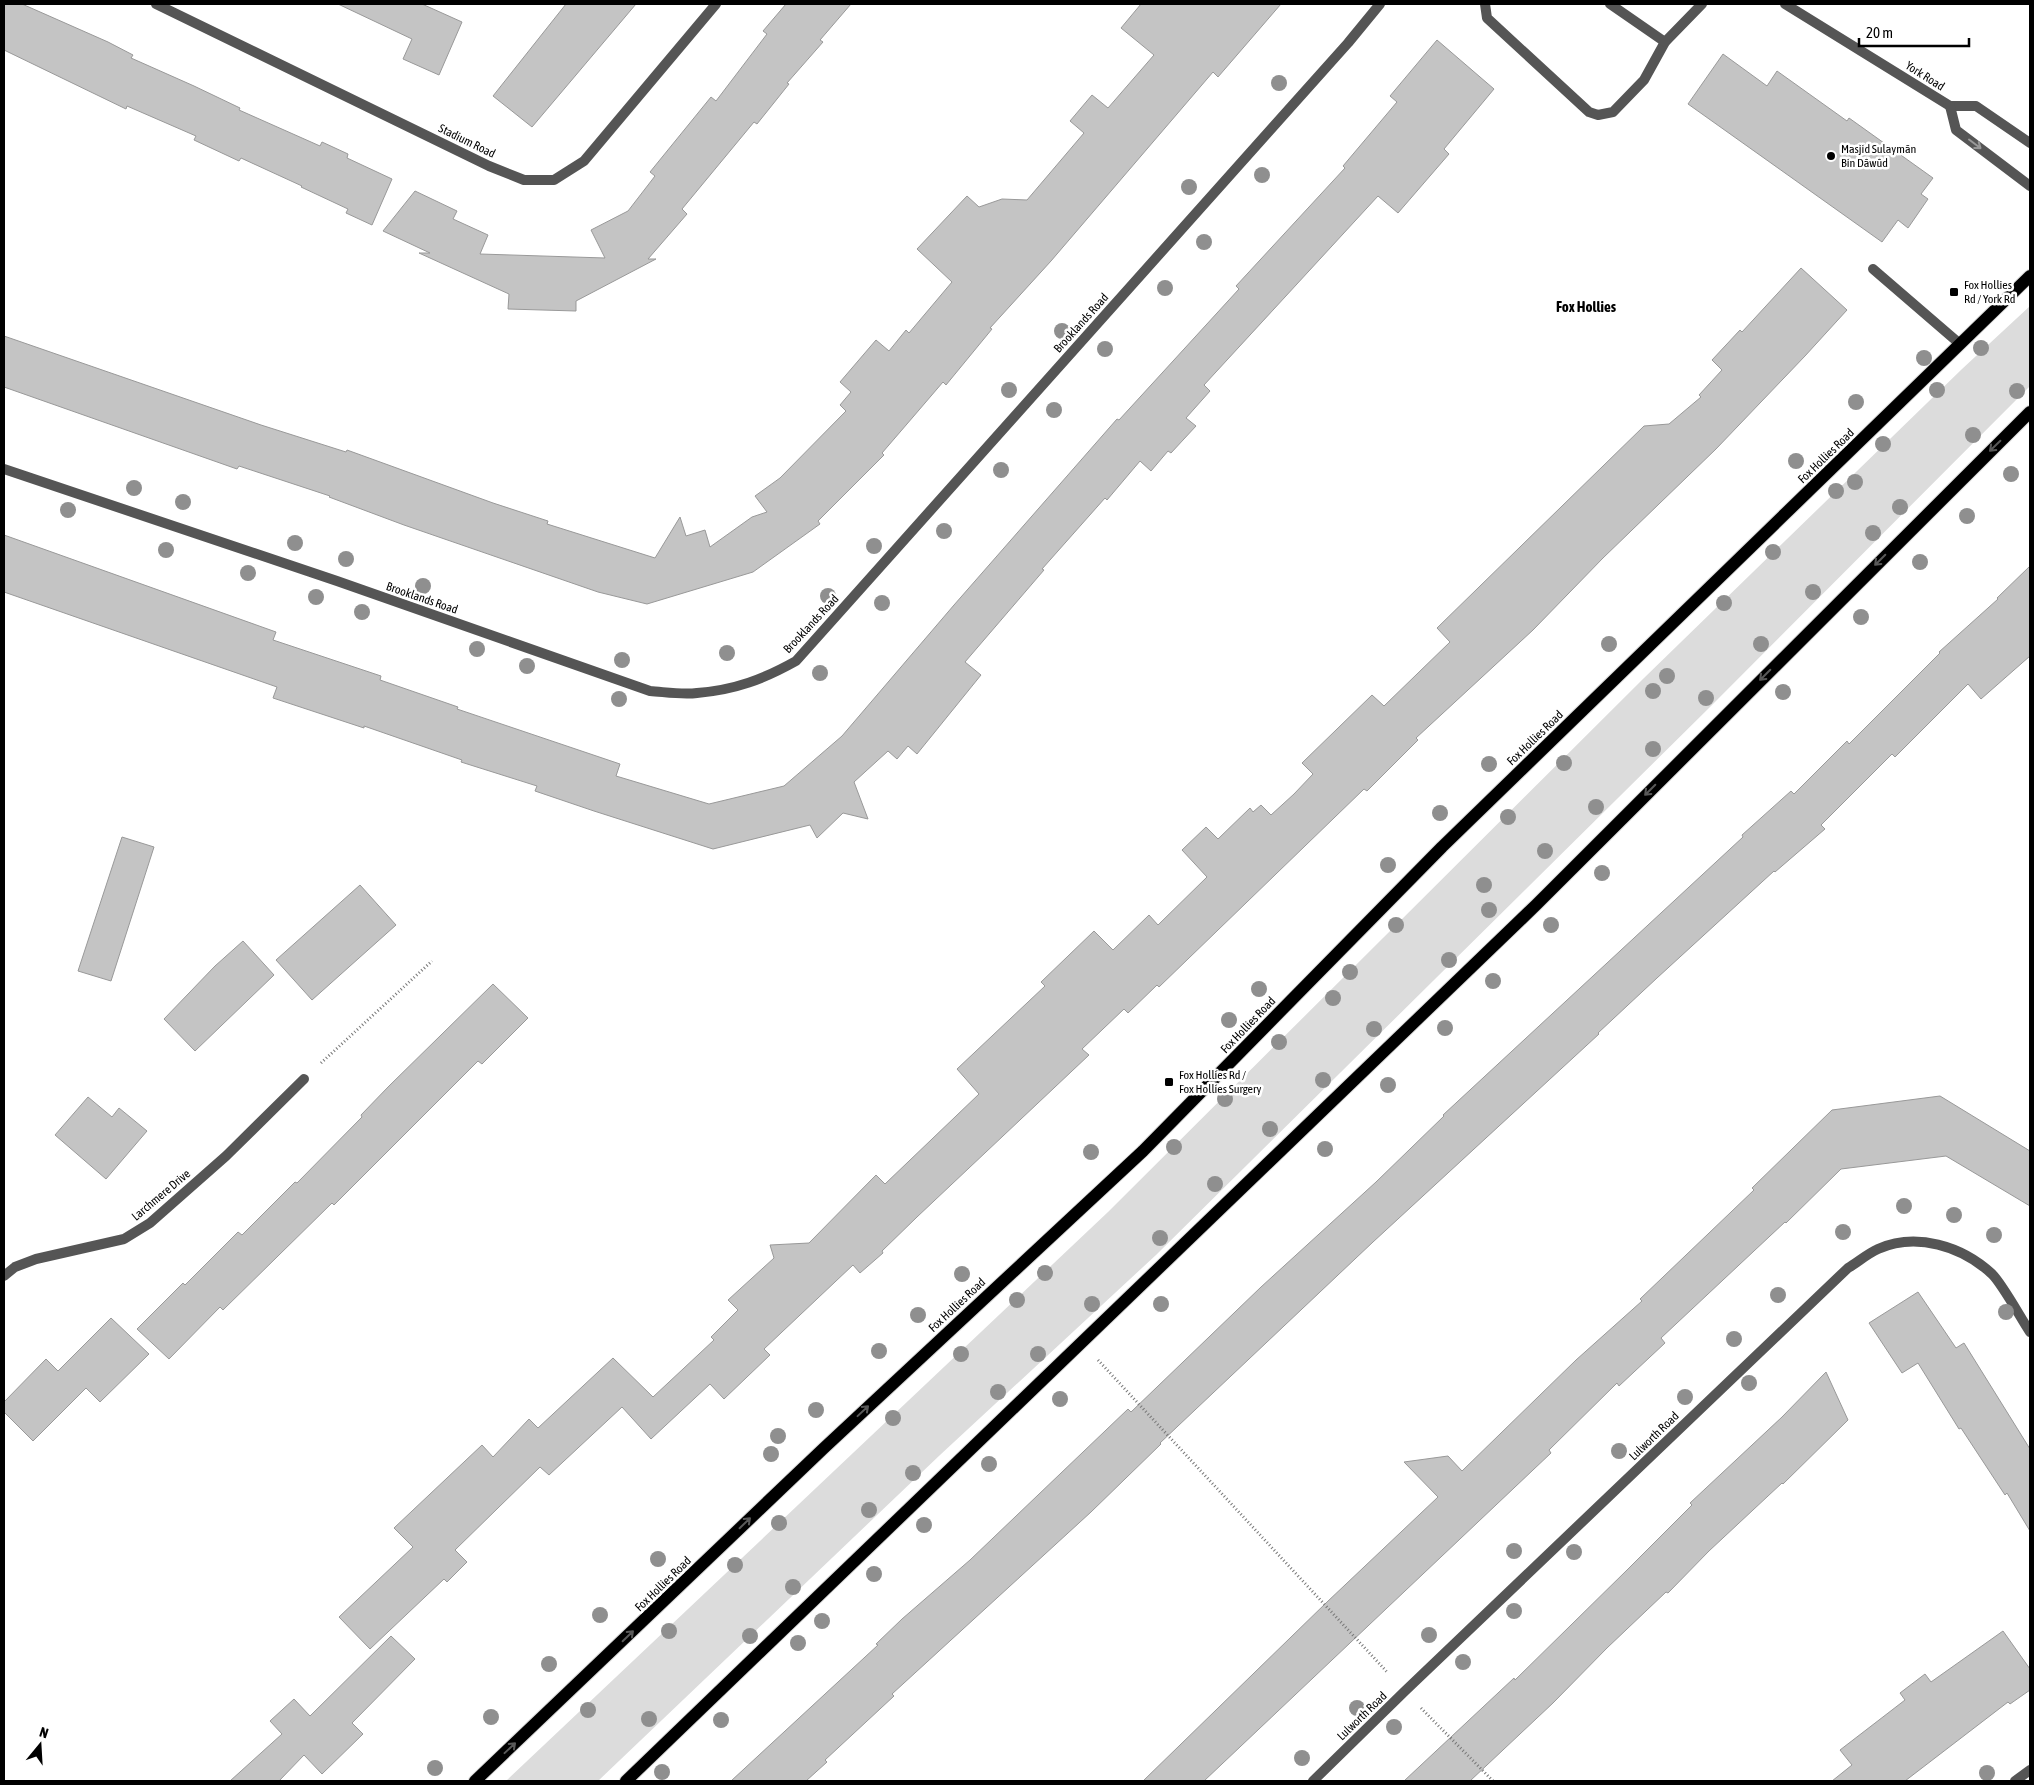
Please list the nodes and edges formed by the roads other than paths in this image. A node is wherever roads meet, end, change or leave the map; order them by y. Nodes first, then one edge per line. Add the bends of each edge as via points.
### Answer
1 (156, 4) edge
2 (716, 4) edge
3 (1380, 4) edge
4 (1485, 4) edge
5 (1610, 4) edge
6 (1702, 4) edge
7 (1785, 4) edge
8 (1665, 42) junction
9 (1950, 106) junction
10 (2030, 143) edge
11 (2030, 186) edge
12 (1873, 269) dead end
13 (2030, 276) edge
14 (1960, 344) junction
15 (2030, 412) edge
16 (4, 469) edge
17 (304, 1079) road end
18 (4, 1276) edge
19 (2030, 1332) edge
20 (2030, 1770) edge
21 (475, 1781) edge
22 (626, 1781) edge
23 (1313, 1781) edge
24 (2014, 1781) edge

1 - 2 street, Stadium Road via 524,180 554,180 584,161
3 - 16 street, Brooklands Road via 796,661 769,676 736,687 696,694 650,691
4 - 8 street via 1487,18 1589,112 1598,115 1613,112 1644,80
5 - 8 street
6 - 8 street
7 - 9 street, York Road
9 - 10 street, York Road via 1976,106
9 -> 11 street, York Road via 1956,130
12 - 14 street
13 - 14 main road, Fox Hollies Road
21 -> 14 main road, Fox Hollies Road via 824,1448 1143,1151 1442,847
15 -> 22 main road via 1536,905
17 - 18 street, Larchmere Drive via 226,1156 150,1223 124,1239 36,1259 15,1267
19 - 23 street, Lulworth Road via 1992,1275 1966,1255 1939,1244 1922,1242 1897,1243 1877,1249 1848,1268
20 - 24 street

